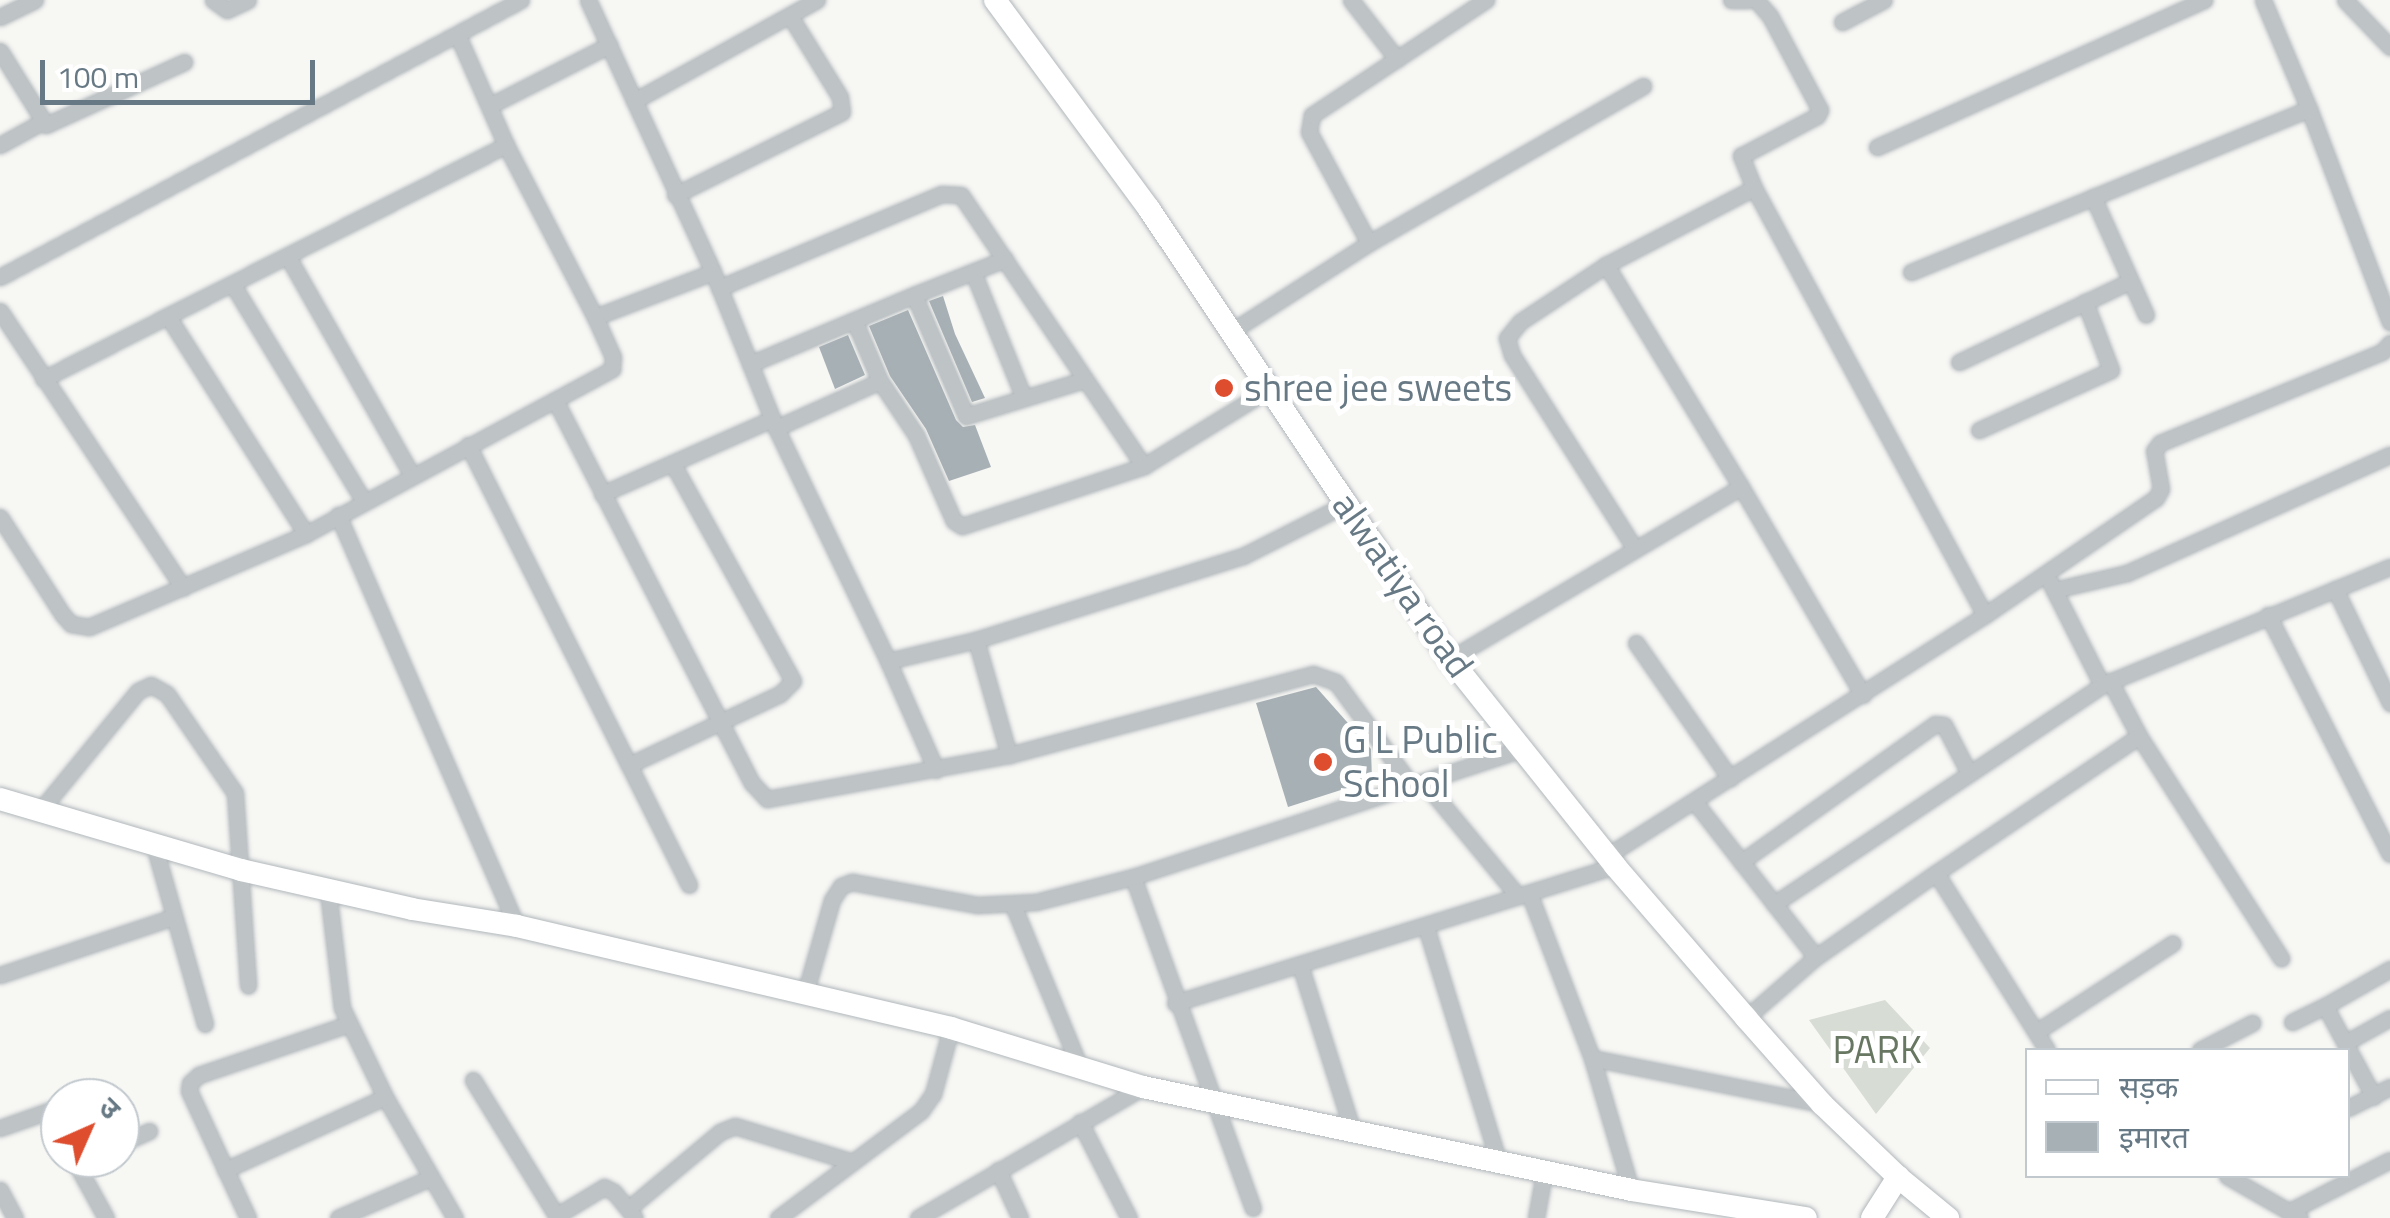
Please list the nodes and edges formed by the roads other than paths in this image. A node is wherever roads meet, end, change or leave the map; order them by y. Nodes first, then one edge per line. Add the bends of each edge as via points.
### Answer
1 (35, 0) edge
2 (213, 0) edge
3 (248, 0) edge
4 (520, 0) edge
5 (588, 0) edge
6 (816, 0) edge
7 (995, 0) edge
8 (1352, 0) edge
9 (1486, 0) edge
10 (1731, 0) edge
11 (1748, 0) edge
12 (1756, 0) edge
13 (1884, 0) edge
14 (2204, 0) edge
15 (2263, 0) edge
16 (2345, 0) edge
17 (794, 9) edge
18 (0, 17) edge
19 (1842, 22) dead end
20 (458, 36) junction
21 (609, 45) junction
22 (2390, 48) edge
23 (2, 59) edge
24 (1397, 59) junction
25 (184, 62) dead end
26 (1643, 86) dead end
27 (634, 101) junction
28 (489, 106) junction
29 (2309, 108) junction
30 (42, 122) junction
31 (0, 145) edge
32 (506, 145) junction
33 (1877, 147) dead end
34 (1754, 188) junction
35 (675, 195) junction
36 (2092, 198) junction
37 (1369, 243) junction
38 (288, 257) junction
39 (1006, 260) junction
40 (1606, 265) junction
41 (713, 272) junction
42 (973, 272) junction
43 (1911, 272) dead end
44 (0, 276) edge
45 (2130, 281) junction
46 (233, 285) junction
47 (720, 288) junction
48 (914, 295) junction
49 (2085, 302) junction
50 (0, 311) edge
51 (2146, 315) dead end
52 (595, 317) junction
53 (168, 318) junction
54 (854, 320) junction
55 (2390, 322) edge
56 (1232, 332) junction
57 (2390, 343) edge
58 (1959, 362) dead end
59 (750, 364) junction
60 (42, 379) junction
61 (1084, 380) junction
62 (880, 381) junction
63 (1271, 388) junction
64 (1024, 398) junction
65 (555, 400) junction
66 (774, 423) junction
67 (1980, 430) dead end
68 (468, 445) junction
69 (2390, 455) edge
70 (672, 463) junction
71 (1144, 466) junction
72 (412, 475) junction
73 (1741, 486) junction
74 (602, 494) junction
75 (364, 501) junction
76 (1346, 504) junction
77 (338, 515) junction
78 (0, 517) edge
79 (306, 534) junction
80 (1635, 549) junction
81 (2390, 567) edge
82 (2046, 574) junction
83 (183, 588) junction
84 (2334, 589) junction
85 (2054, 590) junction
86 (1985, 614) junction
87 (2268, 615) junction
88 (976, 640) junction
89 (1636, 643) dead end
90 (1450, 660) junction
91 (888, 661) junction
92 (2106, 682) junction
93 (1863, 694) junction
94 (2390, 703) edge
95 (721, 721) junction
96 (2139, 736) junction
97 (1523, 749) junction
98 (1009, 755) junction
99 (629, 765) junction
100 (936, 770) junction
101 (1969, 773) junction
102 (1730, 778) junction
103 (1418, 784) junction
104 (0, 799) edge
105 (1694, 801) junction
106 (39, 812) junction
107 (154, 845) junction
108 (2390, 854) edge
109 (1610, 861) junction
110 (1741, 862) junction
111 (242, 870) junction
112 (1936, 873) junction
113 (1133, 877) junction
114 (689, 884) dead end
115 (328, 890) junction
116 (1524, 894) junction
117 (1774, 904) junction
118 (1013, 905) junction
119 (174, 917) junction
120 (517, 926) junction
121 (1426, 927) junction
122 (2173, 943) dead end
123 (1816, 957) junction
124 (2281, 958) dead end
125 (1300, 965) junction
126 (2390, 969) edge
127 (0, 974) edge
128 (248, 986) dead end
129 (805, 994) junction
130 (1175, 1003) junction
131 (2325, 1006) junction
132 (1746, 1018) junction
133 (2390, 1018) edge
134 (2252, 1022) dead end
135 (2292, 1022) dead end
136 (205, 1024) dead end
137 (349, 1024) junction
138 (951, 1028) junction
139 (2036, 1032) junction
140 (2345, 1042) junction
141 (2046, 1048) edge
142 (2204, 1048) edge
143 (2348, 1048) edge
144 (2350, 1051) edge
145 (1592, 1058) junction
146 (1081, 1070) junction
147 (473, 1080) dead end
148 (1143, 1087) junction
149 (2390, 1087) edge
150 (2374, 1096) junction
151 (385, 1097) junction
152 (1215, 1102) junction
153 (1822, 1104) junction
154 (2350, 1107) edge
155 (40, 1114) edge
156 (1080, 1122) junction
157 (0, 1128) edge
158 (1352, 1129) junction
159 (149, 1131) dead end
160 (140, 1135) edge
161 (1498, 1159) junction
162 (2390, 1160) edge
163 (853, 1162) junction
164 (1546, 1168) junction
165 (225, 1170) junction
166 (998, 1170) junction
167 (1898, 1177) junction
168 (83, 1178) edge
169 (430, 1178) junction
170 (2230, 1178) edge
171 (0, 1190) edge
172 (1631, 1190) junction
173 (1253, 1208) dead end
174 (1940, 1212) edge
175 (631, 1213) edge
176 (2294, 1215) edge
177 (244, 1217) edge
178 (557, 1217) edge
179 (15, 1218) edge
180 (106, 1218) edge
181 (338, 1218) edge
182 (454, 1218) edge
183 (778, 1218) edge
184 (918, 1218) edge
185 (1020, 1218) edge
186 (1129, 1218) edge
187 (1536, 1218) edge
188 (1806, 1218) edge
189 (1872, 1218) edge
190 (1909, 1218) edge

1 - 18 street
2 - 3 street via 227,10
4 - 20 street
5 - 21 street
6 - 17 street
7 - 56 street, alwatiya road
8 - 24 street
9 - 24 street
10 - 11 street
12 - 34 street via 1820,110 1741,156
13 - 19 street
14 - 33 street
15 - 29 street
16 - 22 street
17 - 27 street
17 - 35 street via 842,112
20 - 28 street
20 - 44 street
21 - 27 street
21 - 28 street
23 - 30 street
24 - 37 street via 1308,122
25 - 30 street via 52,124
26 - 37 street
27 - 35 street
28 - 32 street
29 - 36 street
29 - 55 street
30 - 31 street
32 - 38 street
32 - 52 street
34 - 40 street
34 - 86 street
35 - 41 street
36 - 43 street
36 - 45 street
37 - 56 street
38 - 46 street
38 - 72 street
39 - 42 street
39 - 47 street via 967,201 951,192
39 - 61 street
40 - 73 street
40 - 80 street via 1520,322 1507,338 1512,356
41 - 47 street
41 - 52 street
42 - 48 street
42 - 64 street
45 - 49 street
45 - 51 street
46 - 53 street
46 - 75 street
47 - 59 street
48 - 54 street
48 - 64 street via 966,416
49 - 58 street
49 - 67 street via 2111,370
50 - 60 street
52 - 65 street via 614,364
53 - 60 street
53 - 79 street
54 - 59 street
54 - 62 street
56 - 63 street, alwatiya road
57 - 82 street via 2382,352 2160,443 2154,451 2161,489 2156,498
59 - 66 street
60 - 83 street
61 - 64 street
61 - 71 street
62 - 66 street
62 - 71 street via 962,526
63 - 71 street
63 - 76 street, alwatiya road
65 - 68 street
65 - 74 street
66 - 70 street
66 - 91 street
68 - 72 street
68 - 99 street
69 - 85 street via 2127,573
70 - 74 street
70 - 95 street via 792,673 788,689
72 - 75 street
73 - 80 street
73 - 93 street
74 - 95 street
75 - 77 street
76 - 88 street via 1243,556
76 - 90 street, alwatiya road
77 - 79 street
77 - 120 street
78 - 83 street via 63,616 80,628
79 - 83 street
80 - 90 street
81 - 84 street
82 - 85 street
82 - 86 street
84 - 87 street
84 - 94 street
85 - 92 street
86 - 93 street
87 - 92 street
87 - 108 street
88 - 91 street
88 - 98 street
89 - 102 street
90 - 97 street, alwatiya road
91 - 100 street
92 - 96 street
92 - 101 street
93 - 102 street
95 - 99 street
95 - 100 street via 752,783 768,799
96 - 112 street
96 - 124 street
97 - 103 street
97 - 109 street, alwatiya road
98 - 100 street
98 - 103 street via 1313,674 1336,682
99 - 114 street
101 - 110 street via 1944,724 1935,724
101 - 117 street
102 - 105 street
103 - 113 street
103 - 116 street
104 - 106 street
105 - 109 street
105 - 110 street
106 - 107 street
106 - 111 street via 138,691 158,686 235,793
107 - 111 street
107 - 119 street
109 - 116 street
109 - 132 street, alwatiya road
110 - 117 street
111 - 115 street
111 - 128 street
112 - 123 street
112 - 139 street
113 - 118 street
113 - 130 street
115 - 120 street
115 - 137 street via 337,993
116 - 121 street
116 - 145 street
117 - 123 street
118 - 129 street via 977,905 852,882 841,886
118 - 146 street
119 - 127 street
119 - 136 street
120 - 129 street
121 - 125 street
121 - 161 street
122 - 139 street
123 - 132 street
125 - 130 street
125 - 158 street
126 - 131 street
129 - 138 street
130 - 152 street
131 - 135 street
131 - 140 street
132 - 153 street, alwatiya road
133 - 140 street
134 - 142 street
137 - 151 street
137 - 165 street via 194,1078 189,1090
138 - 146 street
138 - 163 street via 928,1103
139 - 141 street
140 - 143 street
144 - 150 street
145 - 153 street
145 - 172 street
146 - 148 street
147 - 178 street
148 - 152 street
148 - 156 street
149 - 150 street
150 - 154 street
151 - 165 street
151 - 169 street
152 - 158 street
152 - 173 street
153 - 167 street, alwatiya road
155 - 157 street
156 - 166 street
156 - 186 street
158 - 161 street
159 - 160 street
161 - 164 street
162 - 176 street
163 - 175 street via 735,1126 720,1132
163 - 183 street
164 - 172 street
164 - 187 street
165 - 177 street
166 - 184 street
166 - 185 street
167 - 174 street, alwatiya road
167 - 189 street
168 - 180 street
169 - 181 street
169 - 182 street
170 - 176 street
171 - 179 street
172 - 188 street
174 - 190 street
175 - 178 street via 604,1186

